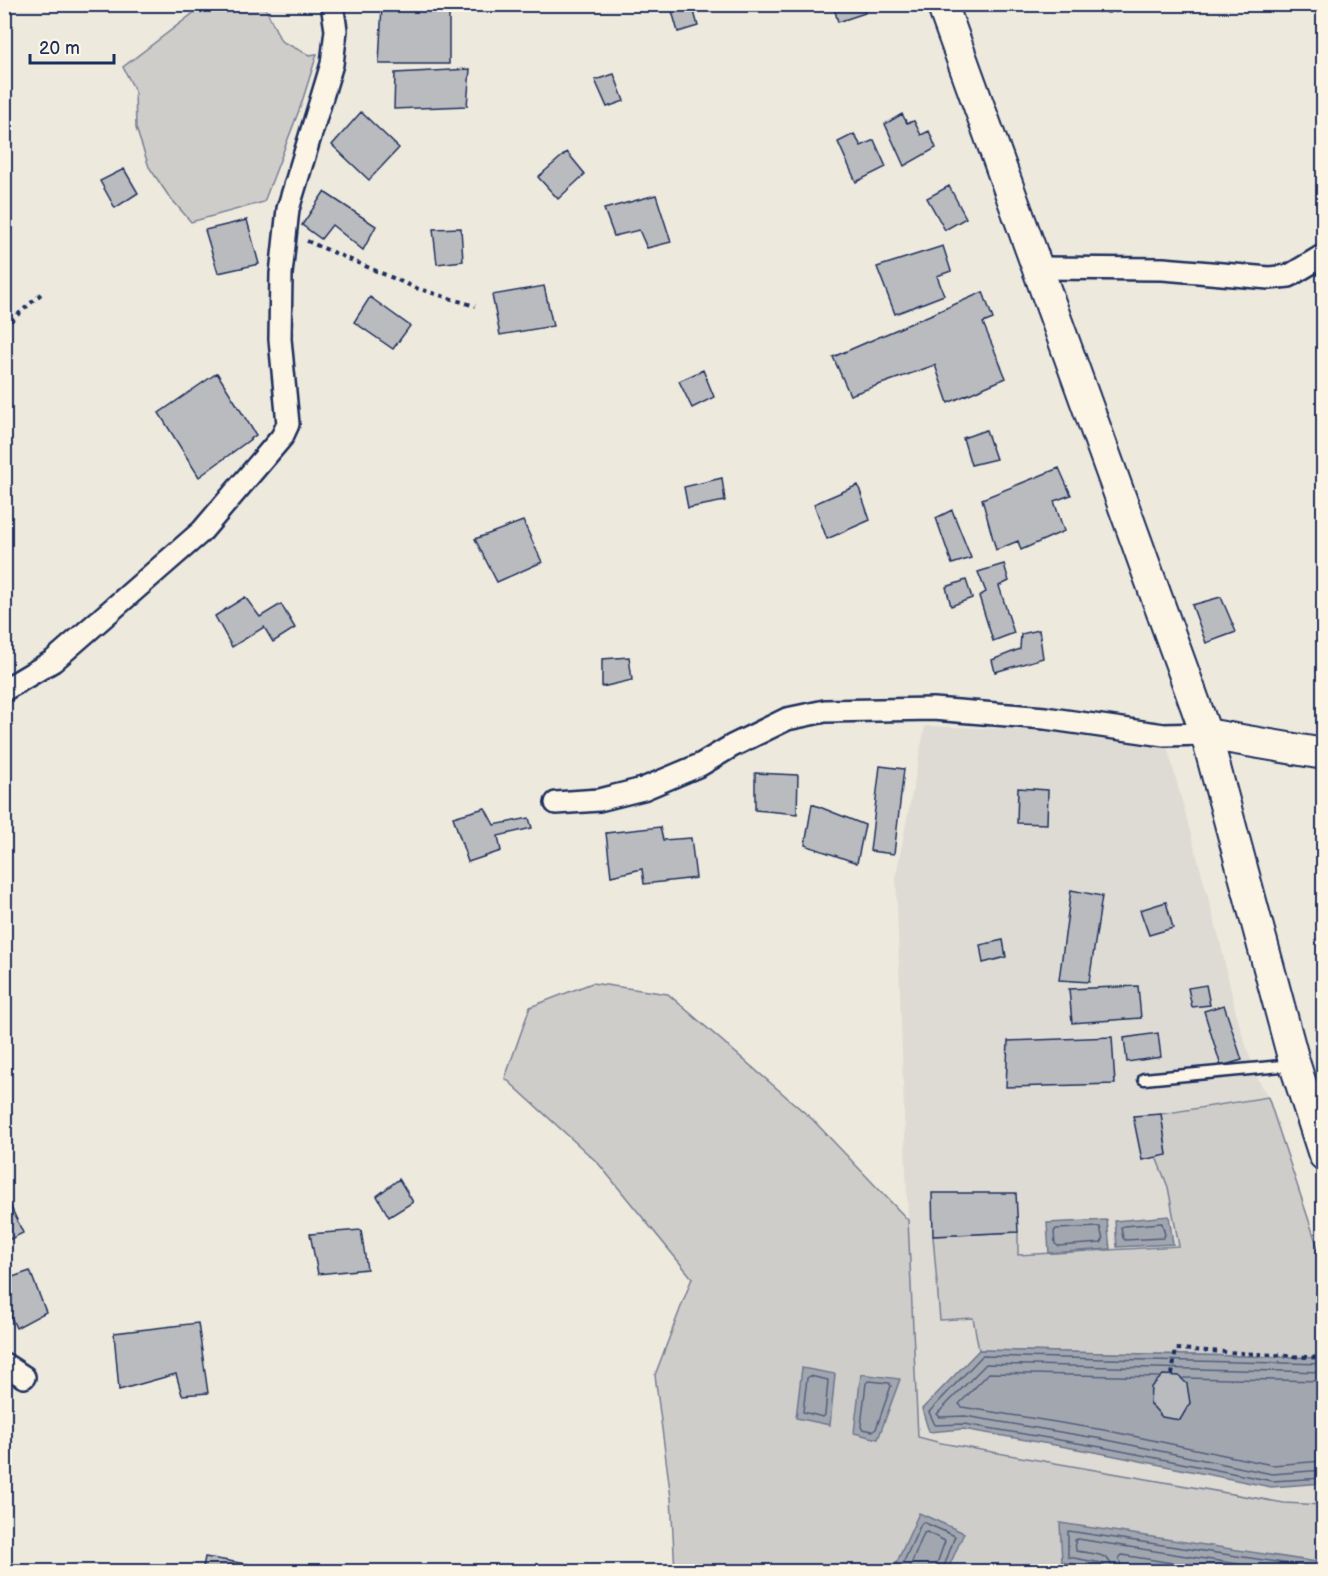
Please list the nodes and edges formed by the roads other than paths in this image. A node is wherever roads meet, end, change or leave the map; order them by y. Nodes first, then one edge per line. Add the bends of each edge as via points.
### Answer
1 (332, 4) edge
2 (942, 4) edge
3 (1323, 255) edge
4 (1038, 268) junction
5 (4, 690) edge
6 (1206, 734) junction
7 (1323, 754) edge
8 (556, 804) dead end
9 (1295, 1065) junction
10 (1144, 1079) dead end
11 (1323, 1155) edge
12 (4, 1364) edge
13 (24, 1377) dead end

1 - 5 street via 336,30 332,64 285,230 280,339 288,424 282,437 202,531 52,661
2 - 4 street
3 - 4 street via 1289,276 1269,278 1163,269
4 - 6 street
6 - 7 street
6 - 8 street via 1164,735 1045,718 933,709 825,711 787,719 700,765 643,789 598,800
6 - 9 street
9 - 10 lane
9 - 11 street
12 - 13 street

